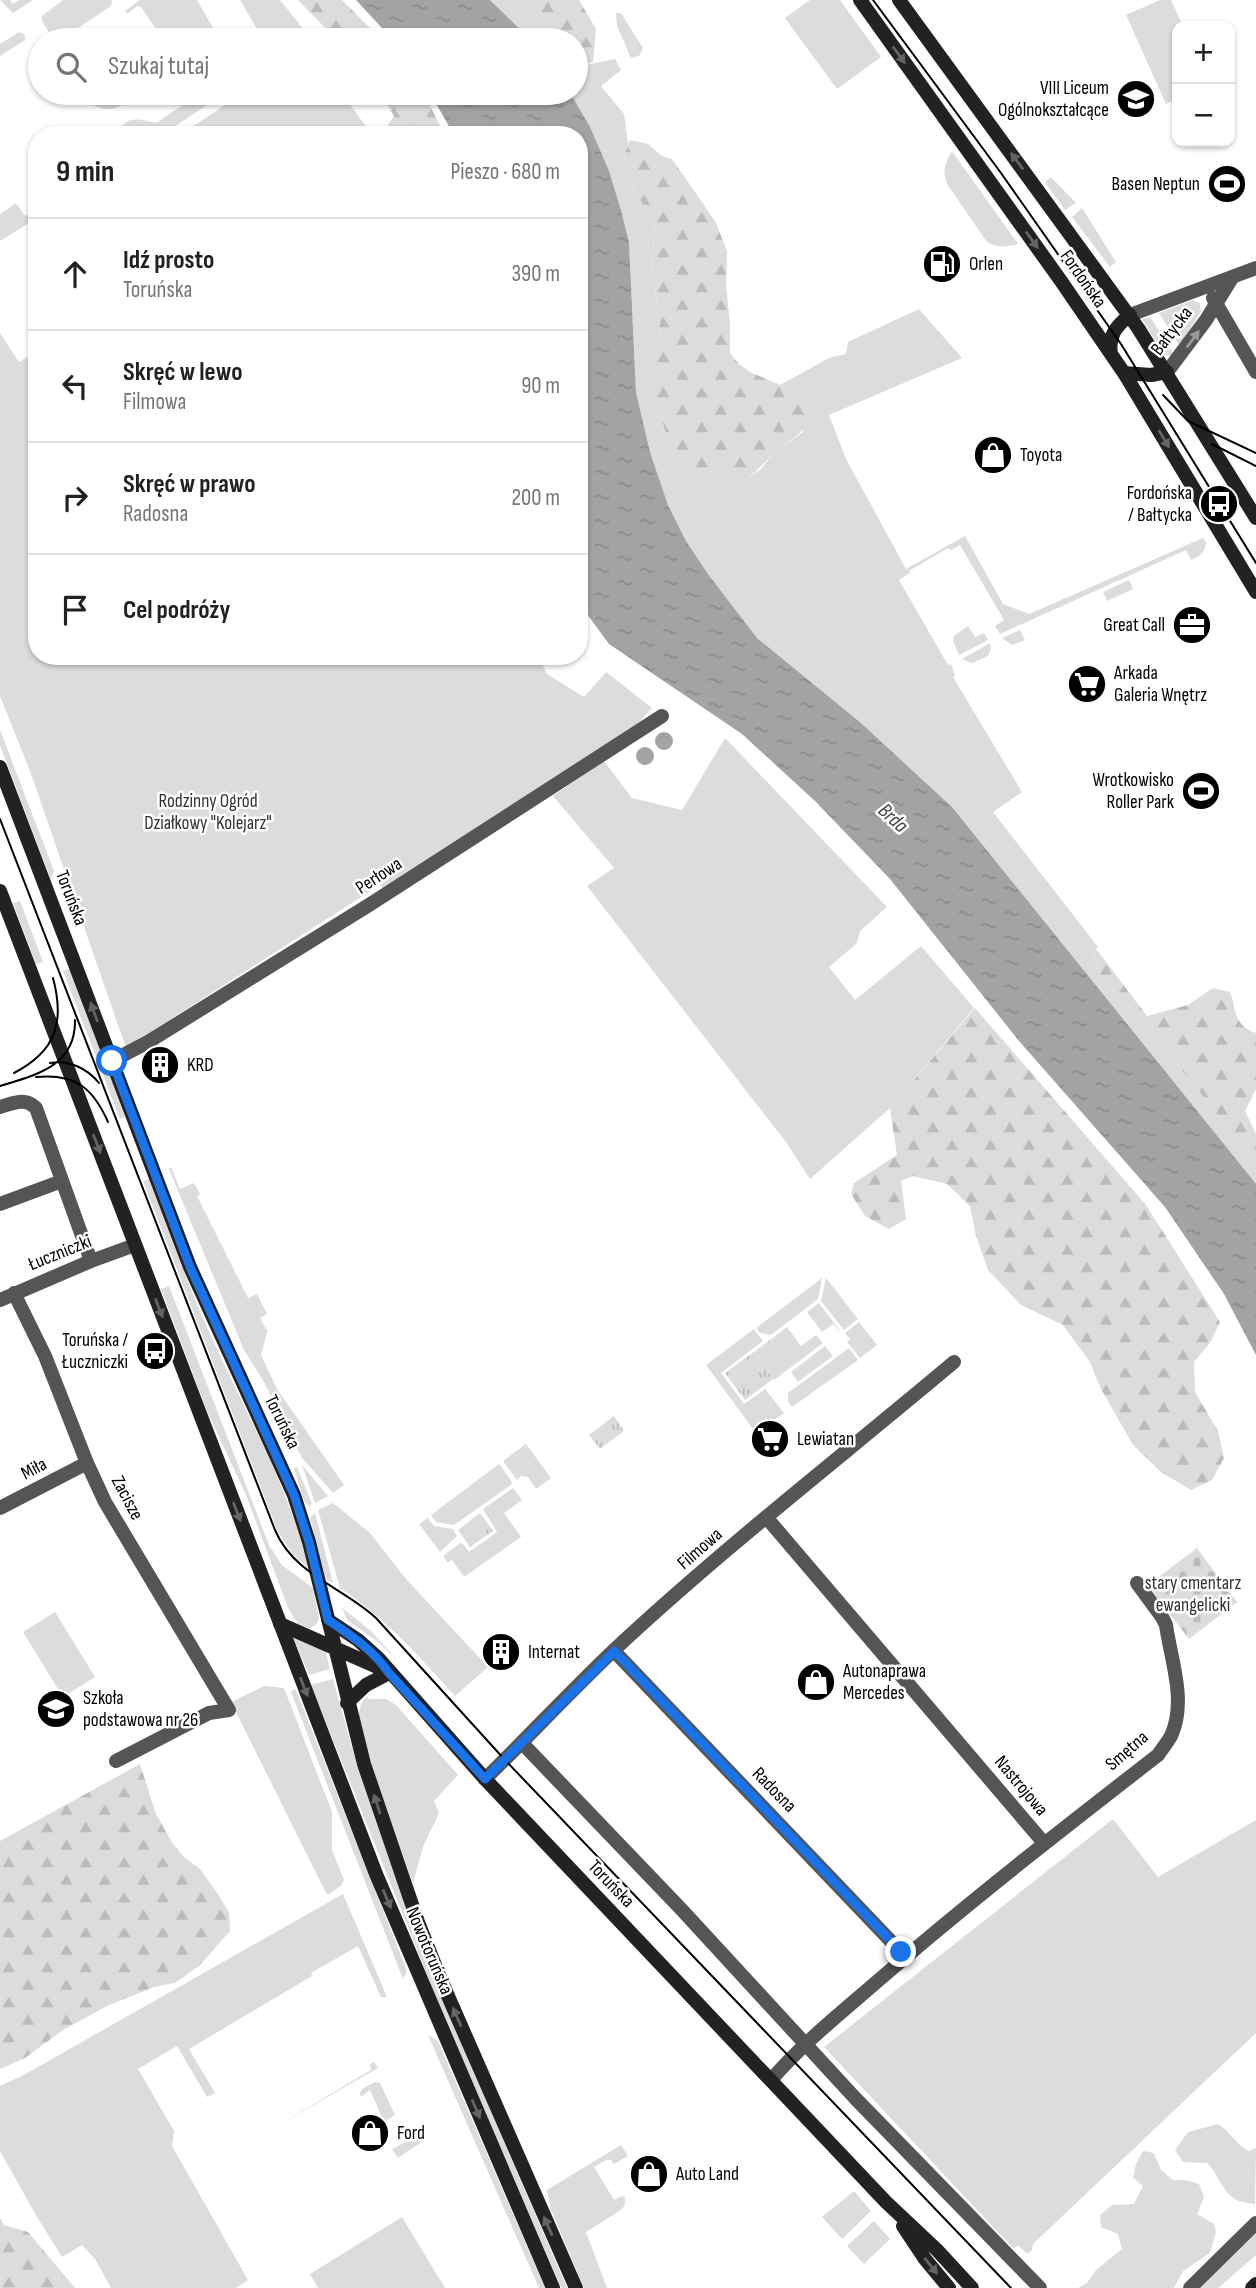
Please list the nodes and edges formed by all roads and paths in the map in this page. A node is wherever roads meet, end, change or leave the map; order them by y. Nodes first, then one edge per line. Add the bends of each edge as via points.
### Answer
1 (860, 0) edge
2 (899, 0) edge
3 (1256, 268) edge
4 (1232, 278) junction
5 (1207, 287) junction
6 (1216, 304) junction
7 (1129, 315) junction
8 (1111, 354) junction
9 (1167, 372) junction
10 (1256, 372) edge
11 (1126, 377) junction
12 (1256, 518) edge
13 (1256, 592) edge
14 (662, 716) dead end
15 (0, 767) edge
16 (0, 891) edge
17 (112, 1061) junction
18 (0, 1107) edge
19 (62, 1181) junction
20 (0, 1203) edge
21 (135, 1245) junction
22 (91, 1261) junction
23 (14, 1293) junction
24 (0, 1300) edge
25 (954, 1362) dead end
26 (87, 1463) junction
27 (0, 1508) edge
28 (766, 1517) junction
29 (1137, 1583) dead end
30 (328, 1620) junction
31 (281, 1623) junction
32 (334, 1647) junction
33 (614, 1651) junction
34 (389, 1673) junction
35 (347, 1703) junction
36 (522, 1743) junction
37 (116, 1761) dead end
38 (485, 1779) junction
39 (1044, 1843) junction
40 (906, 1957) junction
41 (805, 2043) junction
42 (771, 2080) junction
43 (886, 2202) junction
44 (1256, 2223) edge
45 (553, 2288) edge
46 (576, 2288) edge
47 (949, 2288) edge
48 (972, 2288) edge
49 (1040, 2288) edge
50 (1190, 2288) edge

1 -> 8 main road, Fordońska
7 -> 2 main road, Fordońska
3 - 4 street, Bałtycka
4 - 5 street, Bałtycka
4 - 6 street, Bałtycka
5 - 6 street
5 - 7 street, Bałtycka
9 -> 6 street, Bałtycka
6 - 10 street
7 - 8 main road via 1113,332
7 - 9 main road, Fordońska
8 - 11 main road, Fordońska
9 - 11 main road, Bałtycka
9 - 12 main road, Fordońska
11 -> 13 main road, Fordońska
14 - 17 street, Perłowa via 369,905
17 -> 15 main road, Toruńska
16 -> 21 main road
17 - 30 main road, Toruńska via 190,1267 294,1495
18 - 19 street via 31,1102
19 - 20 street
19 - 22 street
21 - 22 street, Łuczniczki
21 -> 31 main road, Nowotoruńska
22 - 23 street, Łuczniczki
23 - 24 street, Łuczniczki
23 - 26 street, Zacisze via 45,1356
25 - 28 street, Filmowa
26 - 27 street, Miła
26 - 37 street, Zacisze via 112,1514 229,1710 209,1713
28 - 33 street, Filmowa
28 - 39 street, Nastrojowa
29 - 39 street, Smętna via 1166,1625 1177,1681 1178,1711 1171,1736 1158,1755
30 - 32 main road, Nowotoruńska
30 - 34 main road, Toruńska via 364,1644
31 - 32 main road
31 -> 45 main road, Nowotoruńska via 376,1874
32 - 34 main road
32 - 35 main road, Nowotoruńska
33 - 36 street, Filmowa
33 - 40 street, Radosna
34 - 35 main road via 366,1685
34 - 38 main road, Toruńska
46 -> 35 main road, Nowotoruńska via 418,1922
36 - 38 street, Filmowa
36 - 41 street
38 - 42 main road, Toruńska
39 - 40 street, Nastrojowa
40 - 41 street, Nastrojowa
41 - 42 street
41 - 49 street
42 - 43 main road, Toruńska
43 -> 47 main road, Toruńska
43 - 48 main road, Toruńska
44 - 50 street

